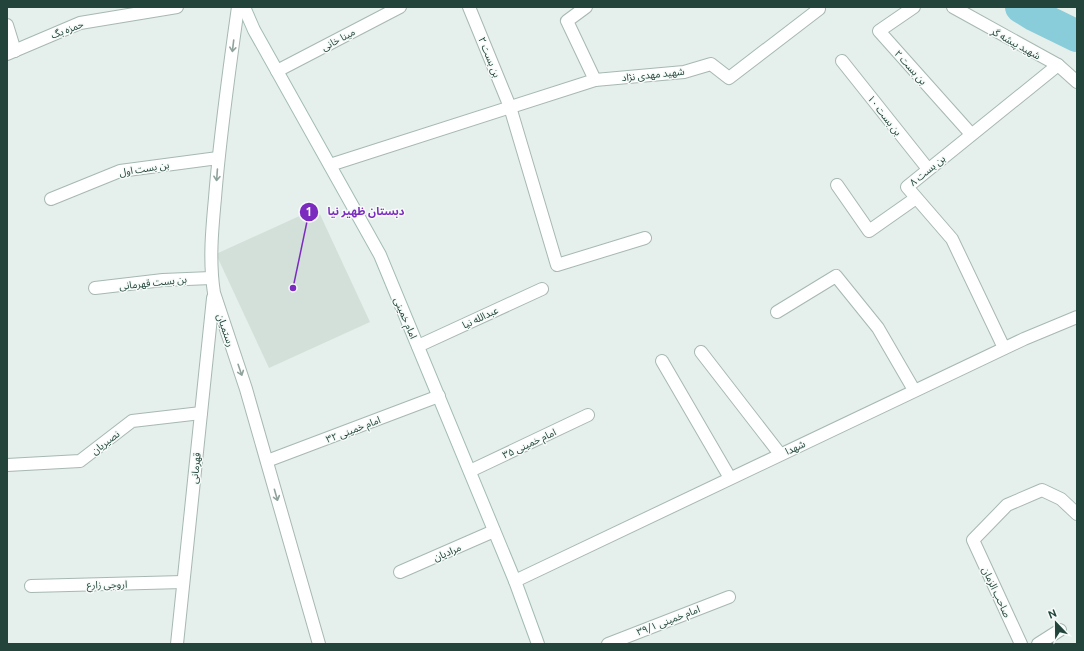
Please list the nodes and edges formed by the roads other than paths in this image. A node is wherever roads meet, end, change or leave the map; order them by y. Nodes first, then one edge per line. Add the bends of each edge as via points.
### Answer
1 (177, 7) edge
2 (238, 7) edge
3 (244, 7) edge
4 (400, 7) edge
5 (469, 7) edge
6 (586, 7) edge
7 (914, 7) edge
8 (953, 7) edge
9 (819, 9) dead end
10 (7, 25) edge
11 (11, 53) edge
12 (842, 61) dead end
13 (1058, 65) junction
14 (277, 71) junction
15 (595, 80) junction
16 (1077, 82) edge
17 (510, 107) junction
18 (972, 134) junction
19 (218, 158) junction
20 (330, 165) junction
21 (928, 169) junction
22 (837, 185) dead end
23 (916, 198) junction
24 (51, 199) dead end
25 (645, 238) dead end
26 (211, 278) junction
27 (95, 288) dead end
28 (542, 289) dead end
29 (214, 293) junction
30 (777, 312) dead end
31 (1077, 317) edge
32 (418, 346) junction
33 (1004, 348) junction
34 (701, 352) dead end
35 (662, 361) dead end
36 (914, 390) junction
37 (438, 396) junction
38 (201, 413) junction
39 (588, 415) dead end
40 (780, 454) junction
41 (267, 461) junction
42 (7, 465) edge
43 (470, 471) junction
44 (730, 478) junction
45 (1077, 514) edge
46 (494, 531) junction
47 (400, 572) dead end
48 (515, 581) junction
49 (184, 582) junction
50 (31, 586) dead end
51 (729, 597) dead end
52 (1060, 630) dead end
53 (177, 644) edge
54 (319, 644) edge
55 (538, 644) edge
56 (608, 644) edge
57 (1021, 644) edge
58 (1038, 644) edge

1 - 11 street, حمزه بگ via 80,23
2 -> 19 street, رستمیان
3 - 14 street, امام خمینی
4 - 14 street, مینا خانی
5 - 17 street, بن بست ۲
6 - 15 street via 567,21
7 - 18 street, بن بست ۲ via 879,32
8 - 13 street, شهید پیشه گر
9 - 15 street, شهید مهدی نژاد via 729,78 711,64 684,72
10 - 11 street
12 - 21 street, بن بست ۱۰
13 - 16 street, شهید پیشه گر
13 - 18 street, بن بست ۸
14 - 20 street, امام خمینی
15 - 17 street, شهید مهدی نژاد
17 - 20 street, شهید مهدی نژاد
17 - 25 street via 557,265
18 - 21 street, بن بست ۸
19 - 24 street, بن بست اول via 120,171
19 -> 26 street, رستمیان
20 - 32 street, امام خمینی via 380,255
21 - 23 street, بن بست ۸ via 907,187
22 - 23 street via 869,231
23 - 33 street, بن بست ۸ via 952,240
26 - 27 street, بن بست قهرمانی via 163,280
26 - 29 street, رستمیان
28 - 32 street, عبدالله نیا
29 - 38 street, قهرمانی
29 -> 41 street, رستمیان
30 - 36 street via 836,276 878,328
31 - 33 street, شهدا
32 - 37 street, امام خمینی
33 - 36 street, شهدا
34 - 40 street
35 - 44 street
36 - 40 street, شهدا
37 - 41 street, امام خمینی ۳۲
37 - 43 street, امام خمینی
38 - 42 street, نصیریان via 132,421 80,461
38 - 49 street, قهرمانی
39 - 43 street, امام خمینی ۳۵
40 - 44 street, شهدا
41 -> 54 street, رستمیان
43 - 46 street, امام خمینی
44 - 48 street, شهدا
45 - 57 street, صاحب الزمان via 1061,500 1042,490 1007,505 973,540
46 - 47 street, مرادیان
46 - 48 street, امام خمینی
48 - 55 street, امام خمینی
49 - 50 street, اروجی زارع
49 - 53 street, قهرمانی
51 - 56 street, امام خمینی ۳۹/۱
52 - 58 street

